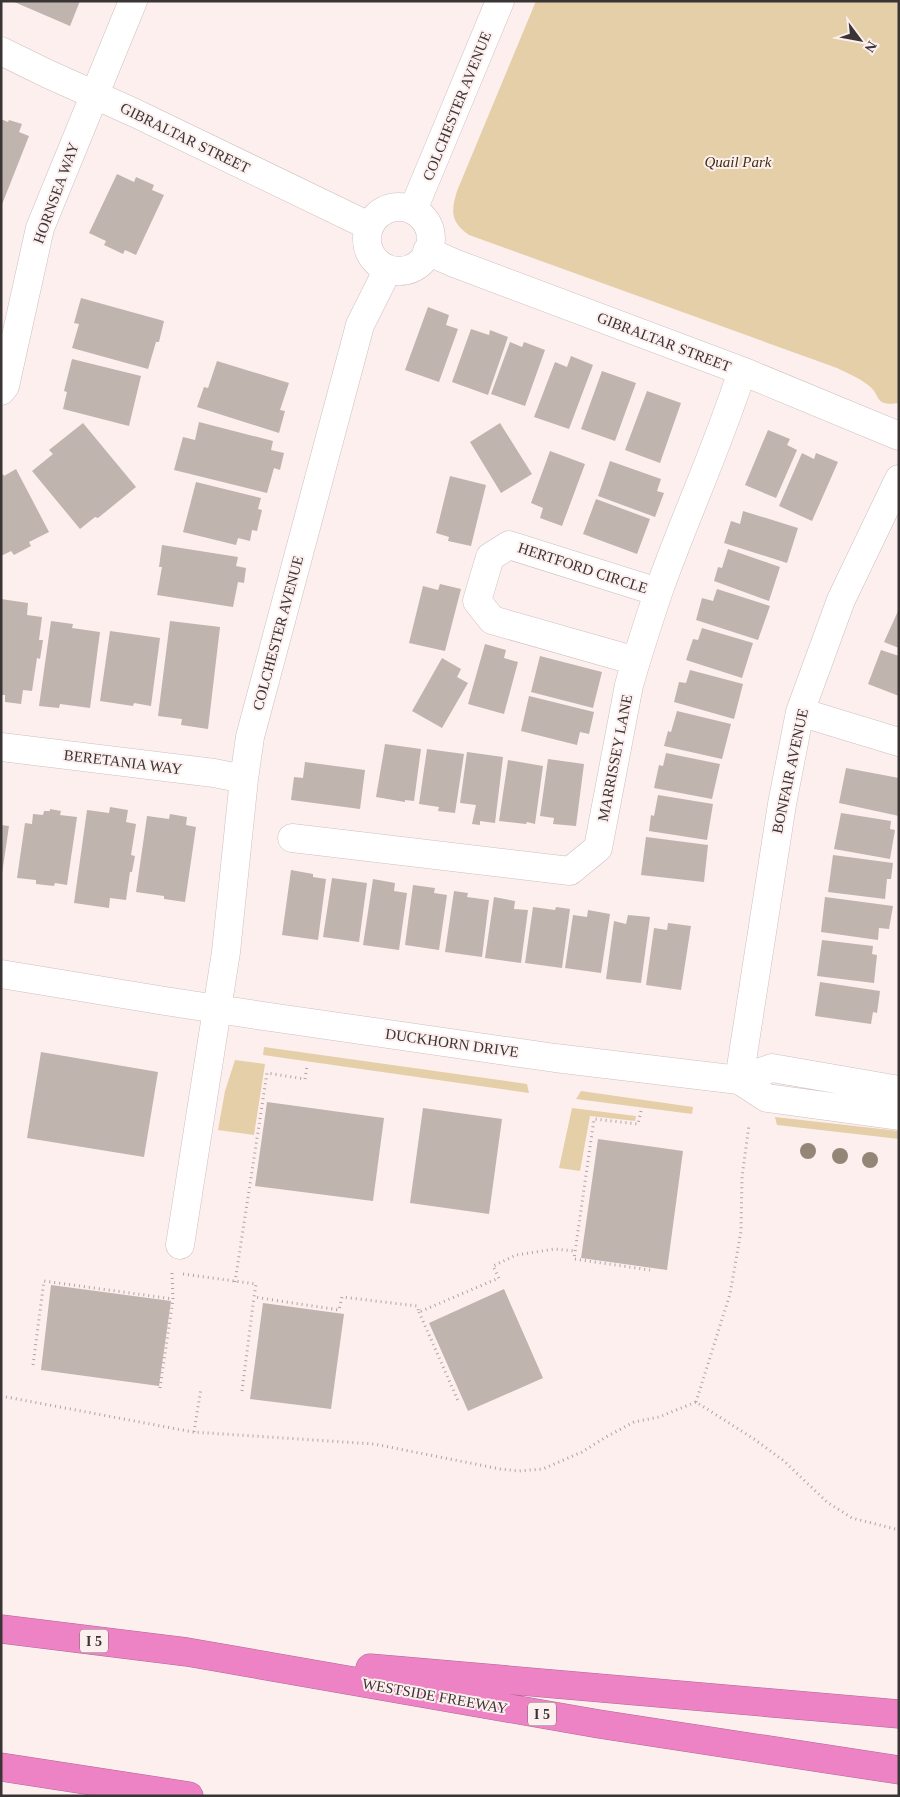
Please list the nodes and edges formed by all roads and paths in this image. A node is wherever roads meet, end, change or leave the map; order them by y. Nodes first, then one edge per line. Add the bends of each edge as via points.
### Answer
1 (133, 1) edge
2 (500, 1) edge
3 (1, 51) edge
4 (94, 95) junction
5 (413, 210) junction
6 (369, 226) junction
7 (428, 251) junction
8 (388, 269) junction
9 (742, 371) junction
10 (1, 391) edge
11 (899, 436) edge
12 (899, 479) edge
13 (658, 592) junction
14 (636, 661) junction
15 (800, 712) junction
16 (899, 742) edge
17 (1, 747) edge
18 (244, 779) junction
19 (292, 838) dead end
20 (1, 974) edge
21 (218, 1009) junction
22 (307, 1066) dead end
23 (739, 1080) junction
24 (899, 1090) edge
25 (641, 1111) dead end
26 (899, 1116) edge
27 (749, 1125) dead end
28 (180, 1245) dead end
29 (574, 1252) junction
30 (650, 1270) dead end
31 (234, 1282) junction
32 (254, 1297) junction
33 (173, 1299) junction
34 (419, 1312) junction
35 (32, 1365) dead end
36 (160, 1388) dead end
37 (201, 1388) dead end
38 (242, 1391) dead end
39 (1, 1396) edge
40 (696, 1402) junction
41 (459, 1403) dead end
42 (194, 1432) junction
43 (899, 1530) edge
44 (1, 1629) edge
45 (187, 1652) junction
46 (899, 1714) edge
47 (1, 1767) edge
48 (899, 1770) edge
49 (189, 1796) edge

1 - 4 street, HORNSEA WAY
2 - 5 street, COLCHESTER AVENUE
3 - 4 street, GIBRALTAR STREET
4 - 6 street, GIBRALTAR STREET
4 - 10 street, HORNSEA WAY via 40,228 5,386
5 - 6 street via 404,207 383,210
5 - 7 street via 428,225 431,235
6 - 8 street via 368,247 379,264
7 - 8 street via 419,264 409,269
7 - 9 street, GIBRALTAR STREET
8 - 18 street, COLCHESTER AVENUE via 360,325 250,737
9 - 11 street, GIBRALTAR STREET
9 - 13 street, MARRISSEY LANE via 732,405
12 - 15 street, BONFAIR AVENUE via 841,600
13 - 14 street, MARRISSEY LANE
13 - 14 street, HERTFORD CIRCLE via 509,545 490,557 477,601 492,620
14 - 19 street, MARRISSEY LANE via 598,848 570,871
15 - 16 street
15 - 23 street, BONFAIR AVENUE via 782,804
17 - 18 street, BERETANIA WAY
18 - 21 street, COLCHESTER AVENUE
20 - 21 street, DUCKHORN DRIVE
21 - 23 street, DUCKHORN DRIVE via 555,1058
21 - 28 street, COLCHESTER AVENUE
22 - 31 path via 305,1079 267,1073
23 - 24 street via 772,1068
23 - 26 street, DUCKHORN DRIVE via 767,1098
25 - 29 path via 638,1124 594,1119
27 - 40 path via 742,1177 741,1231 730,1294
29 - 30 path via 574,1259
29 - 34 path via 554,1249 516,1255 493,1266 499,1278
31 - 32 path via 256,1284
31 - 33 path via 172,1273
32 - 34 path via 339,1310 342,1296 416,1306
32 - 38 path
33 - 35 path via 44,1281
33 - 36 path
34 - 41 path
37 - 42 path
39 - 42 path
40 - 42 path via 660,1417 634,1422 582,1452 543,1469 527,1470 500,1469 374,1444
40 - 43 path via 784,1461 828,1502 852,1518
44 - 45 highway, WESTSIDE FREEWAY / I 5
45 - 46 highway
45 - 48 highway, WESTSIDE FREEWAY / I 5 via 599,1724
47 - 49 highway

